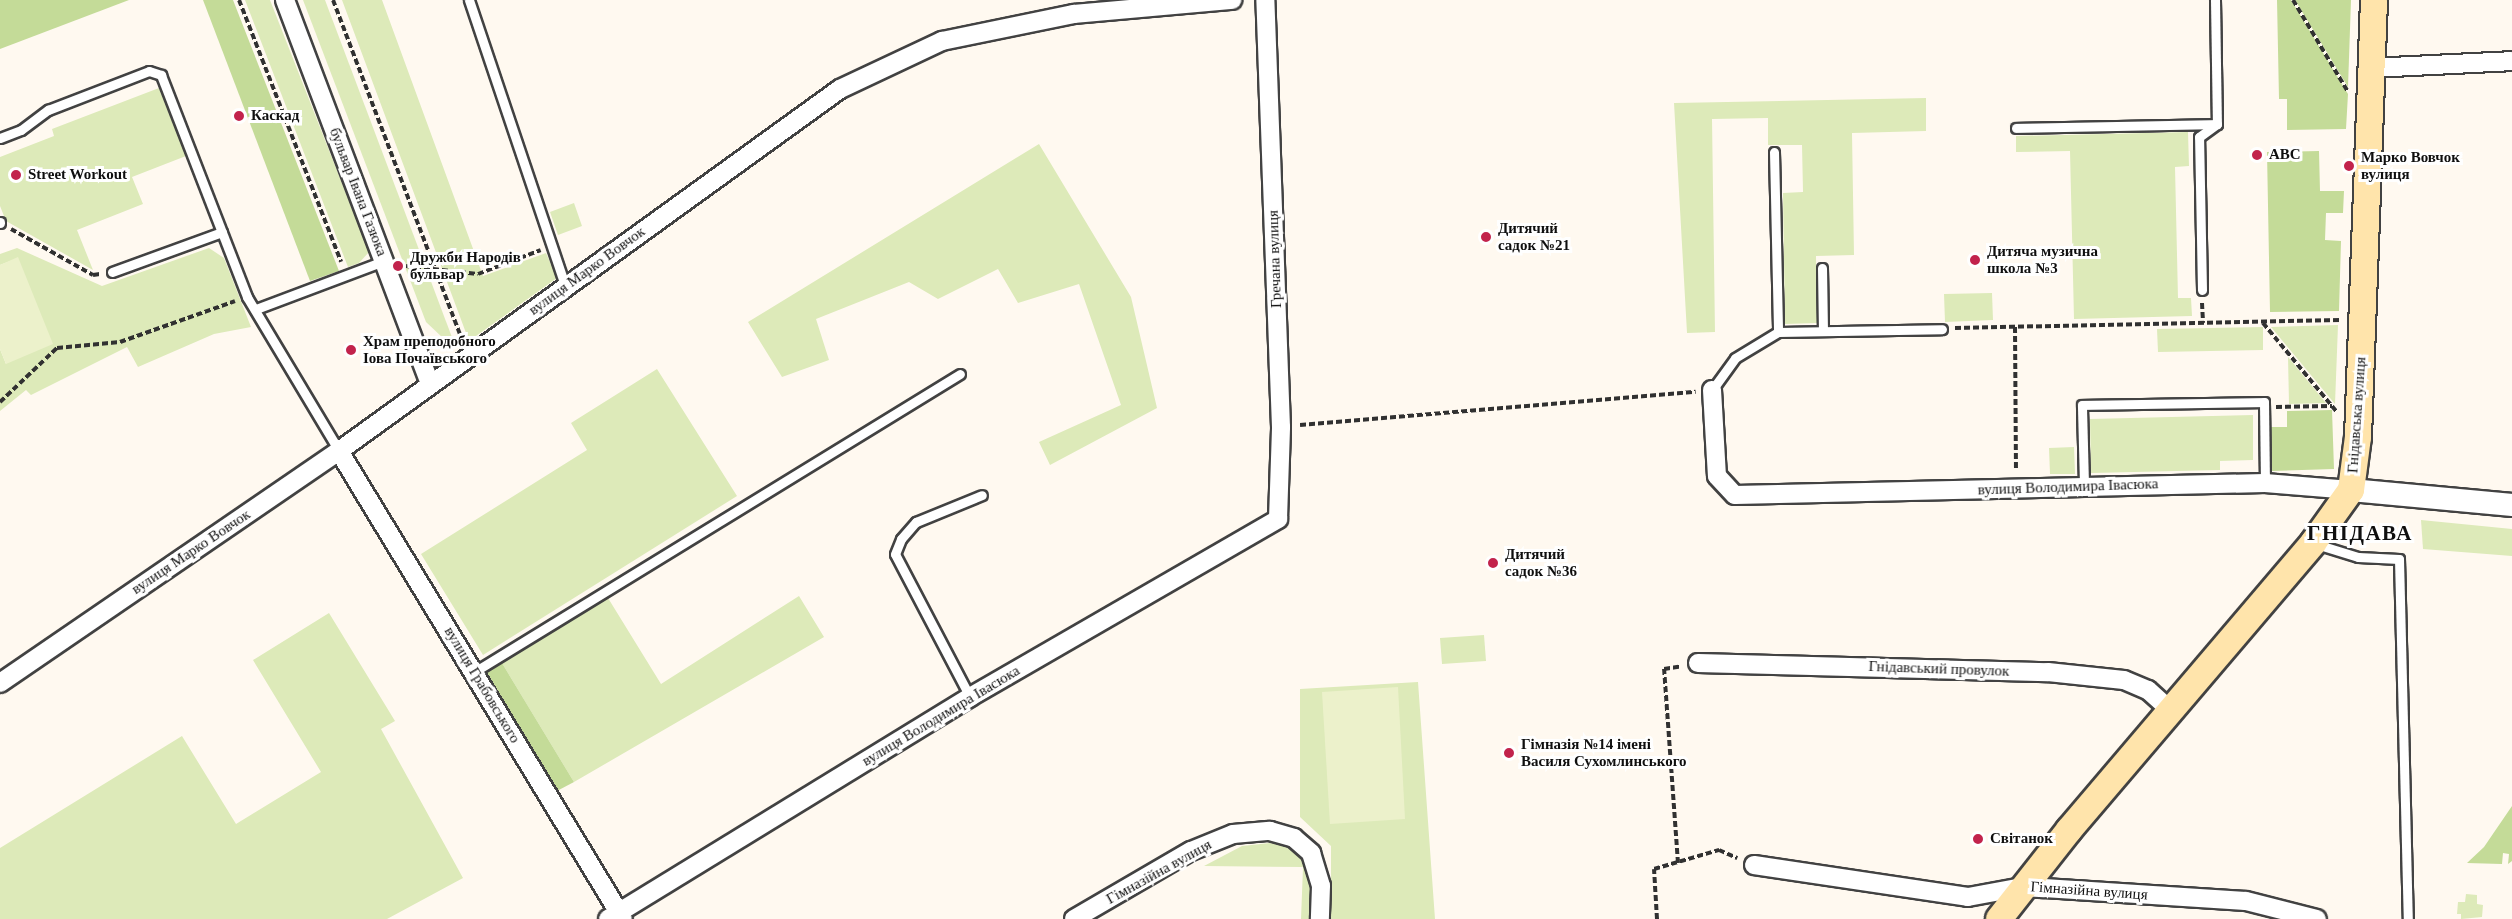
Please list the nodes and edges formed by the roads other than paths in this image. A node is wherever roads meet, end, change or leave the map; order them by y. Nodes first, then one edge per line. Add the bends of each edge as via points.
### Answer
1 (285, 0) edge
2 (469, 0) edge
3 (1232, 0) edge
4 (1265, 0) edge
5 (2215, 0) edge
6 (2374, 0) edge
7 (2512, 61) edge
8 (2371, 68) junction
9 (2217, 124) junction
10 (2016, 128) dead end
11 (0, 138) edge
12 (1774, 152) dead end
13 (222, 232) junction
14 (384, 261) junction
15 (1822, 268) dead end
16 (112, 272) road end
17 (565, 286) junction
18 (2202, 290) road end
19 (256, 309) junction
20 (1942, 328) road end
21 (1824, 331) junction
22 (1778, 332) junction
23 (960, 374) dead end
24 (430, 383) junction
25 (1712, 390) joint
26 (339, 452) junction
27 (2265, 483) junction
28 (2084, 484) junction
29 (2351, 490) junction
30 (982, 495) dead end
31 (2512, 505) edge
32 (1278, 519) joint
33 (2313, 543) junction
34 (1698, 663) road end
35 (474, 672) junction
36 (0, 682) edge
37 (970, 697) junction
38 (2170, 711) junction
39 (1754, 865) dead end
40 (2022, 887) junction
41 (617, 917) edge
42 (1074, 919) edge
43 (1320, 919) edge
44 (1999, 919) edge
45 (2317, 919) edge
46 (2408, 919) edge

1 - 14 street, бульвар Івана Газюка
2 - 17 lane
3 - 17 street, вулиця Марко Вовчок via 1074,14 942,41 840,89
4 - 32 street, Гречана вулиця via 1281,427
5 - 9 lane
6 - 8 main road, Гнідавська вулиця
7 - 8 street
8 - 29 main road, Гнідавська вулиця via 2358,437
9 - 10 lane
9 - 18 lane via 2199,137
11 - 13 lane via 21,130 48,110 149,71 161,75
12 - 22 lane
13 - 16 lane
13 - 19 lane
14 - 19 lane
14 - 24 street, бульвар Івана Газюка
15 - 21 lane
17 - 24 street, вулиця Марко Вовчок
19 - 26 lane
20 - 21 lane
21 - 22 lane
22 - 25 lane via 1735,358
23 - 35 lane
24 - 26 street, вулиця Марко Вовчок
25 - 28 street, вулиця Володимира Івасюка via 1717,476 1735,495
26 - 35 street, вулиця Грабовського
26 - 36 street, вулиця Марко Вовчок
27 - 28 street, вулиця Володимира Івасюка
27 - 28 lane via 2264,402 2082,405
27 - 29 street, вулиця Володимира Івасюка
29 - 31 street, вулиця Володимира Івасюка
29 - 33 main road, Гнідавська вулиця
30 - 37 lane via 916,522 901,539 895,554
32 - 37 street, вулиця Володимира Івасюка
33 - 38 main road, Гнідавська вулиця
33 - 46 lane via 2358,557 2399,559
34 - 38 street, Гнідавський провулок via 2048,672 2124,680 2148,690
35 - 41 street, вулиця Грабовського
37 - 41 street, вулиця Володимира Івасюка
38 - 40 main road, Гнідавська вулиця
39 - 40 street, Гімназійна вулиця via 1968,897
40 - 44 main road, Гнідавська вулиця
40 - 45 street, Гімназійна вулиця via 2246,901
42 - 43 street, Гімназійна вулиця via 1191,850 1233,834 1270,831 1294,838 1311,853 1321,886

